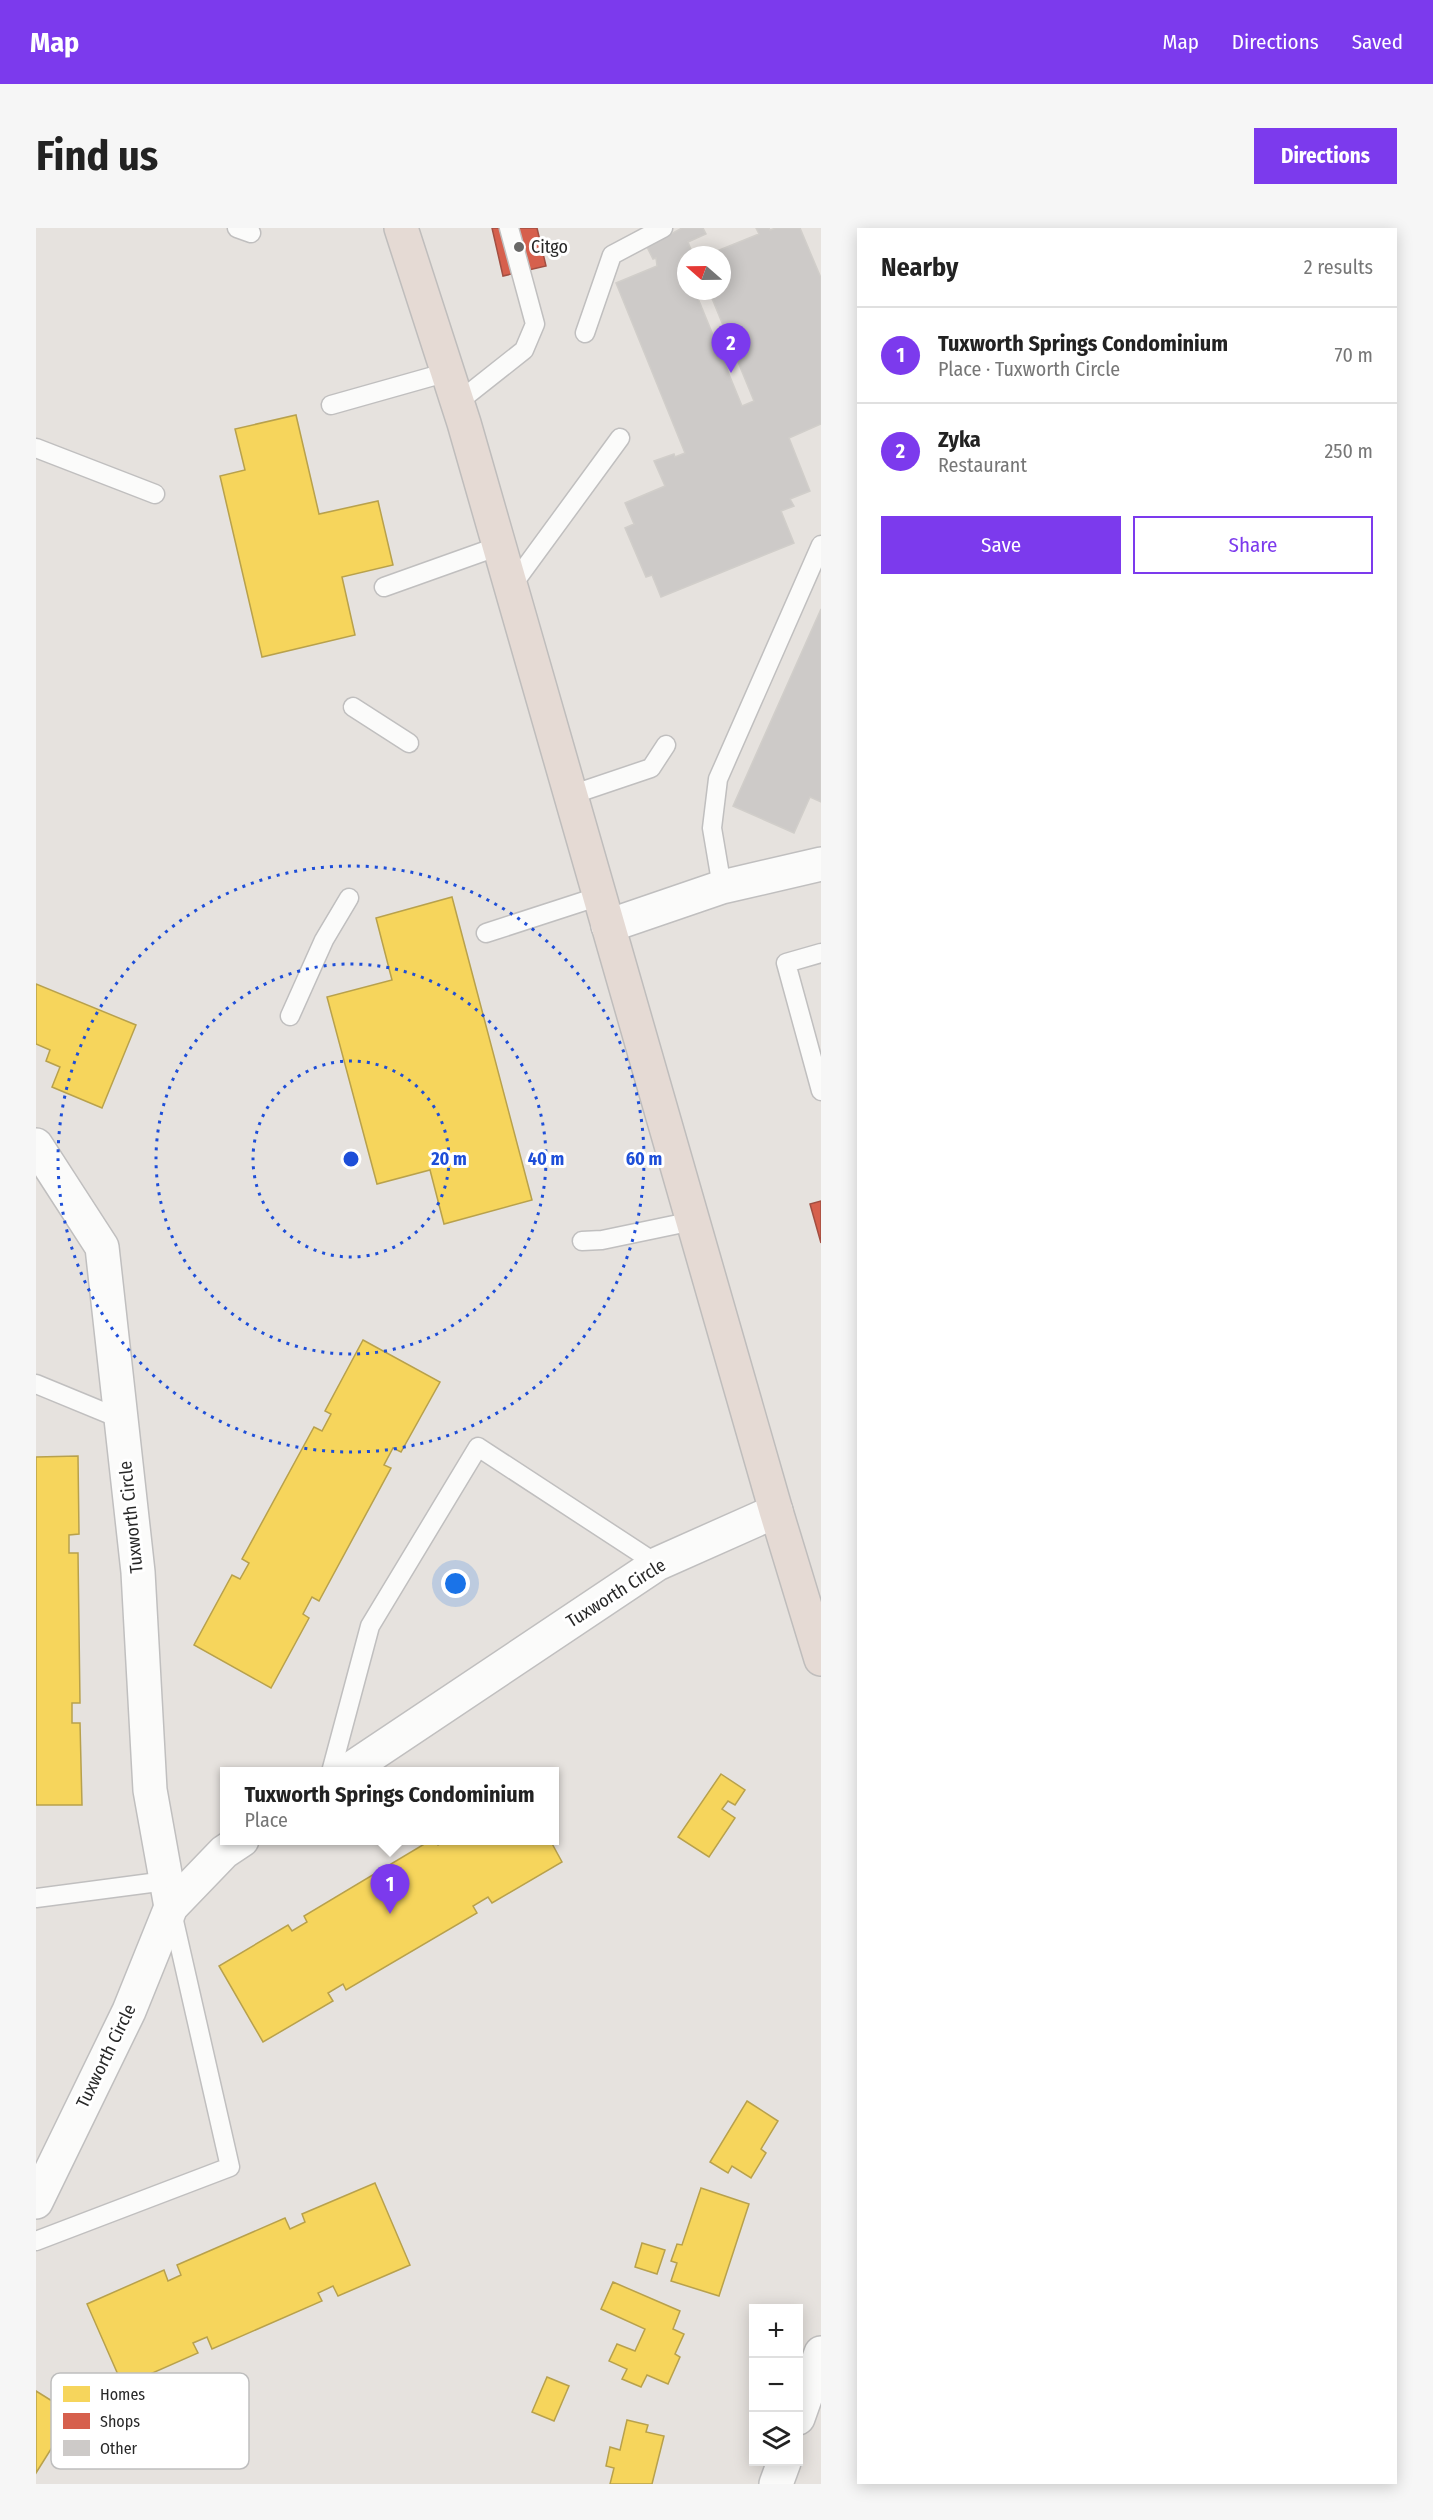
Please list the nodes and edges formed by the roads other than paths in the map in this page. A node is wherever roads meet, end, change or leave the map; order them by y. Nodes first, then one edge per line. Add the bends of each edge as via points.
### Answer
1 (401, 228) edge
2 (508, 228) edge
3 (663, 228) edge
4 (585, 333) dead end
5 (448, 372) junction
6 (457, 403) junction
7 (332, 405) dead end
8 (620, 438) dead end
9 (36, 448) edge
10 (155, 494) dead end
11 (821, 545) edge
12 (500, 546) junction
13 (384, 587) dead end
14 (511, 587) junction
15 (353, 707) dead end
16 (409, 743) dead end
17 (666, 745) dead end
18 (571, 795) junction
19 (821, 864) edge
20 (722, 887) junction
21 (350, 898) dead end
22 (604, 911) junction
23 (486, 933) dead end
24 (821, 953) edge
25 (290, 1016) dead end
26 (821, 1091) edge
27 (36, 1145) edge
28 (693, 1221) junction
29 (582, 1241) dead end
30 (36, 1384) edge
31 (121, 1419) junction
32 (776, 1511) junction
33 (657, 1564) junction
34 (821, 1659) edge
35 (332, 1767) edge
36 (352, 1767) edge
37 (234, 1845) edge
38 (169, 1894) junction
39 (36, 1898) edge
40 (36, 2202) edge
41 (36, 2241) edge
42 (821, 2353) edge
43 (800, 2412) edge
44 (782, 2466) edge
45 (776, 2484) edge

1 - 5 highway
2 - 6 lane via 535,324 524,350
3 - 4 lane via 612,255
5 - 6 highway
5 - 7 lane
6 - 12 highway
8 - 14 lane
9 - 10 lane
11 - 20 lane via 718,779 712,828
12 - 13 lane
12 - 14 highway
14 - 18 highway
15 - 16 lane
17 - 18 lane via 651,768
18 - 22 highway
19 - 20 street
20 - 22 street
21 - 25 lane via 324,940
22 - 23 lane
22 - 28 highway
24 - 26 lane via 786,963
27 - 31 street, Tuxworth Circle via 102,1247
28 - 29 lane
28 - 32 highway
30 - 31 lane
31 - 38 street, Tuxworth Circle via 138,1572 150,1790
32 - 33 street, Tuxworth Circle
32 - 34 highway
33 - 35 lane via 478,1447 370,1626
33 - 36 street, Tuxworth Circle
37 - 38 street, Tuxworth Circle
38 - 39 lane
38 - 40 street, Tuxworth Circle via 129,2011
38 - 41 lane via 230,2167
42 - 43 street
44 - 45 street

